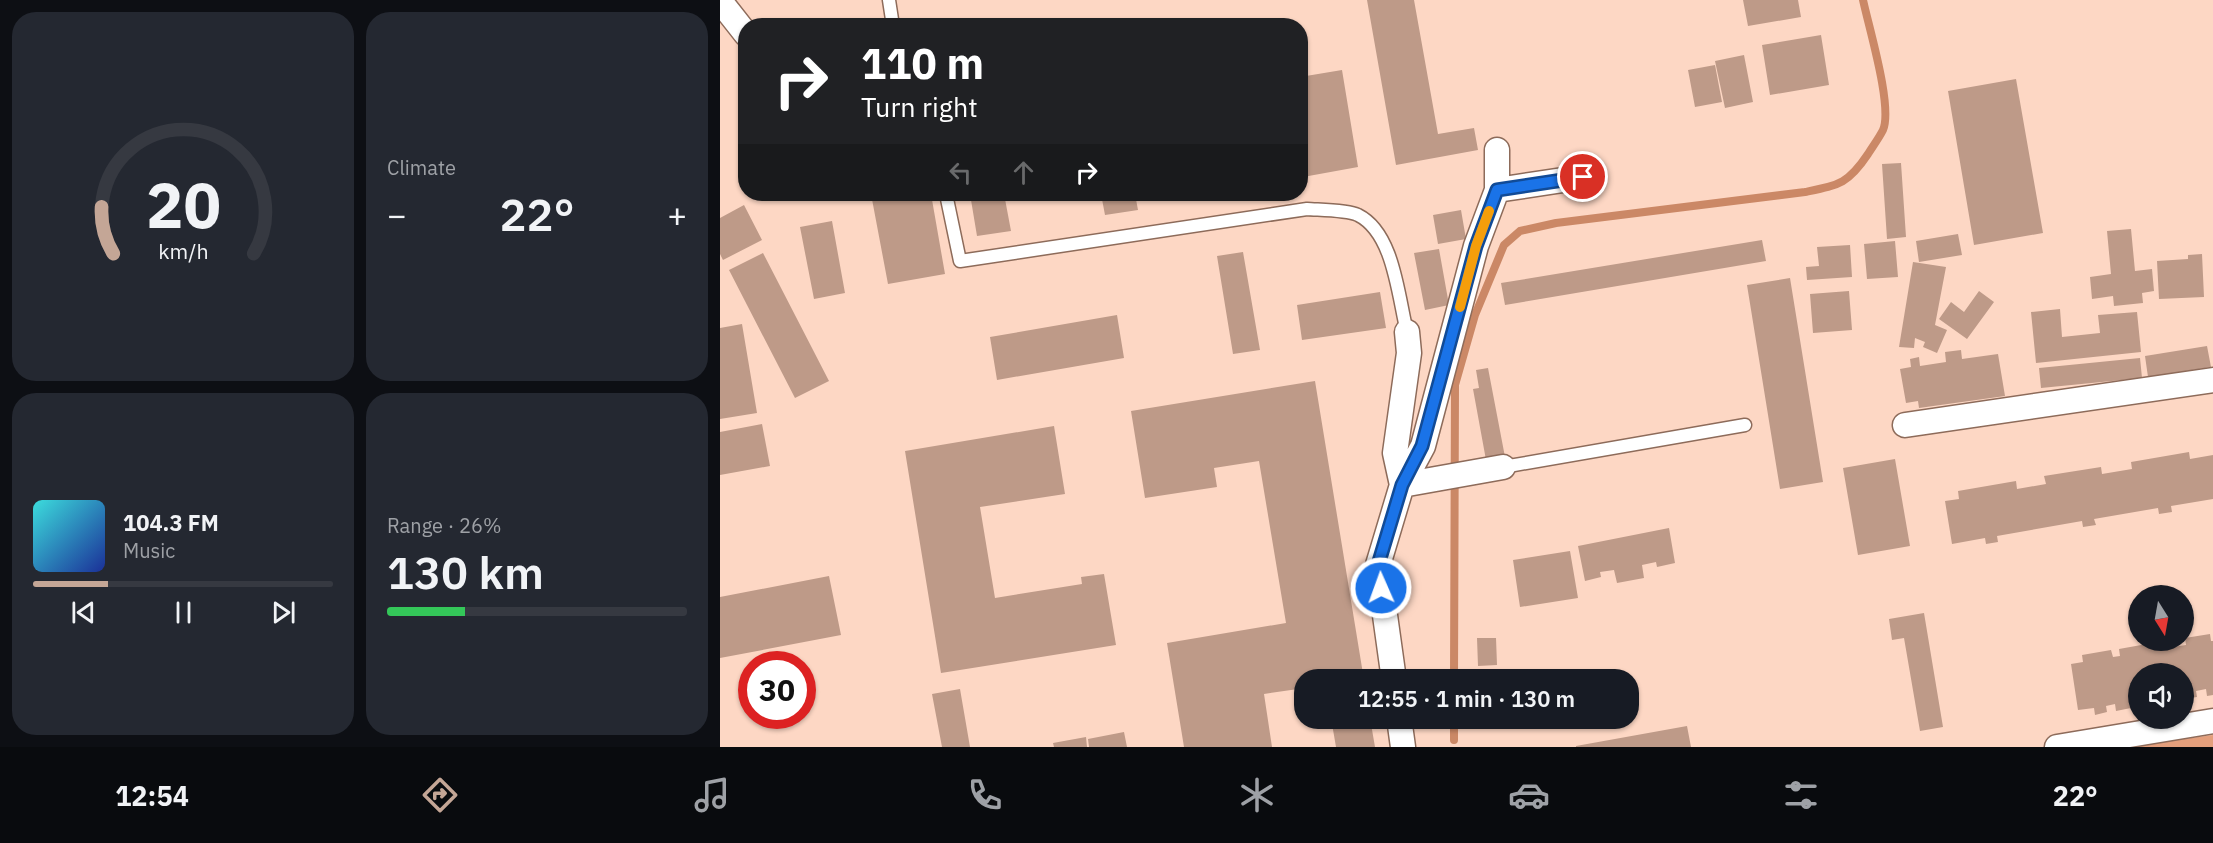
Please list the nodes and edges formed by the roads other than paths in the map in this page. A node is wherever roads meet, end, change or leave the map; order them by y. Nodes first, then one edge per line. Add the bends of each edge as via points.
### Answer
1 (889, 0) edge
2 (720, 1) edge
3 (892, 18) edge
4 (738, 23) edge
5 (1497, 150) dead end
6 (1583, 177) dead end
7 (1497, 190) junction
8 (947, 201) edge
9 (1407, 332) joint
10 (2213, 380) edge
11 (1745, 425) dead end
12 (1905, 425) dead end
13 (1503, 467) joint
14 (1402, 485) junction
15 (1392, 669) edge
16 (2213, 721) edge
17 (1402, 729) edge
18 (1404, 747) edge
19 (2057, 747) edge

1 - 3 lane
2 - 4 street
5 - 7 street
6 - 7 street
7 - 14 street via 1476,246 1422,446
8 - 9 lane via 960,261 1307,209 1356,214 1374,228 1388,251
9 - 14 street via 1409,353 1395,453
10 - 12 street
11 - 13 lane
13 - 14 street
14 - 15 street via 1378,565
16 - 19 street
17 - 18 street

